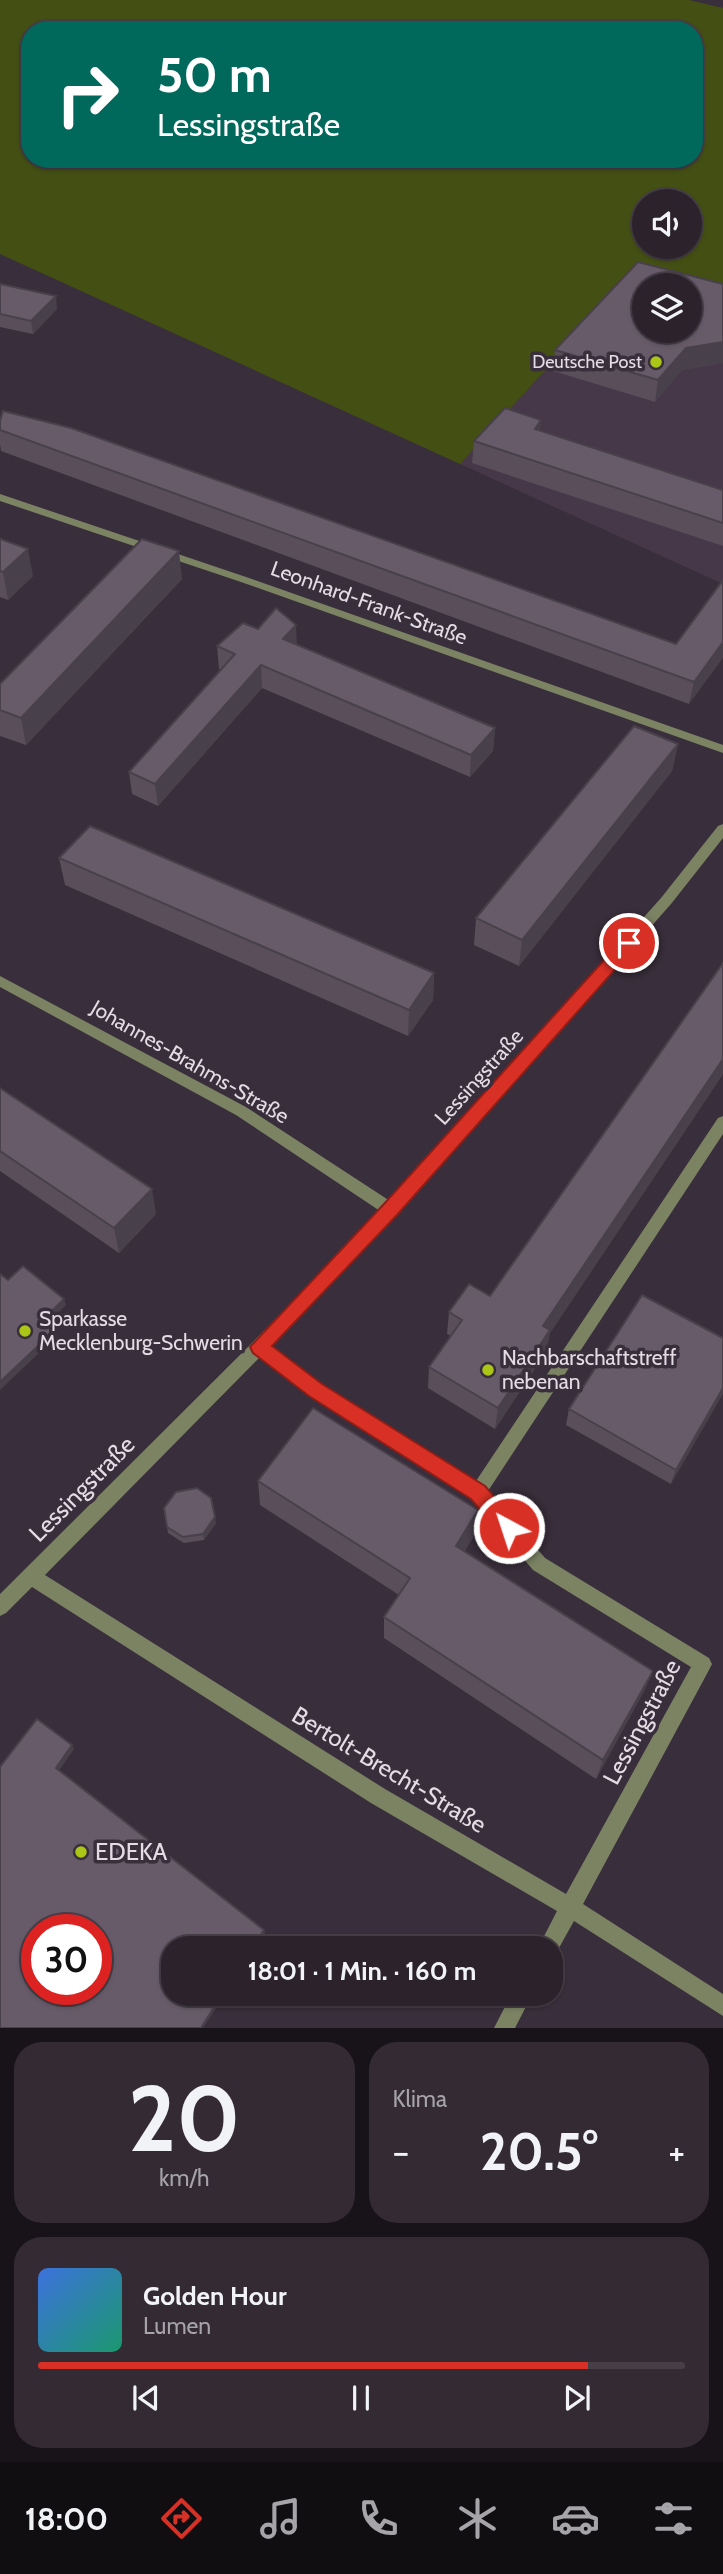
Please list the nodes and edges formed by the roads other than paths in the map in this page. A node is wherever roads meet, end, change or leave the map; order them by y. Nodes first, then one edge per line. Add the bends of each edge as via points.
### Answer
1 (0, 497) edge
2 (723, 749) edge
3 (723, 829) edge
4 (0, 981) edge
5 (723, 1122) edge
6 (391, 1210) junction
7 (259, 1347) junction
8 (478, 1492) junction
9 (31, 1576) junction
10 (0, 1607) edge
11 (571, 1908) junction
12 (555, 1936) edge
13 (516, 2006) edge
14 (723, 2006) edge
15 (504, 2028) edge

1 - 2 street, Leonhard-Frank-Straße
3 - 6 street, Lessingstraße via 666,901
4 - 6 street, Johannes-Brahms-Straße via 241,1111
5 - 8 street
6 - 7 street, Lessingstraße
7 - 8 street, Lessingstraße via 316,1390
7 - 9 street, Lessingstraße
8 - 11 street, Lessingstraße via 539,1564 703,1664
9 - 10 street, Lessingstraße
9 - 11 street, Bertolt-Brecht-Straße via 378,1796
11 - 12 street
11 - 14 street, Bertolt-Brecht-Straße
13 - 15 street

